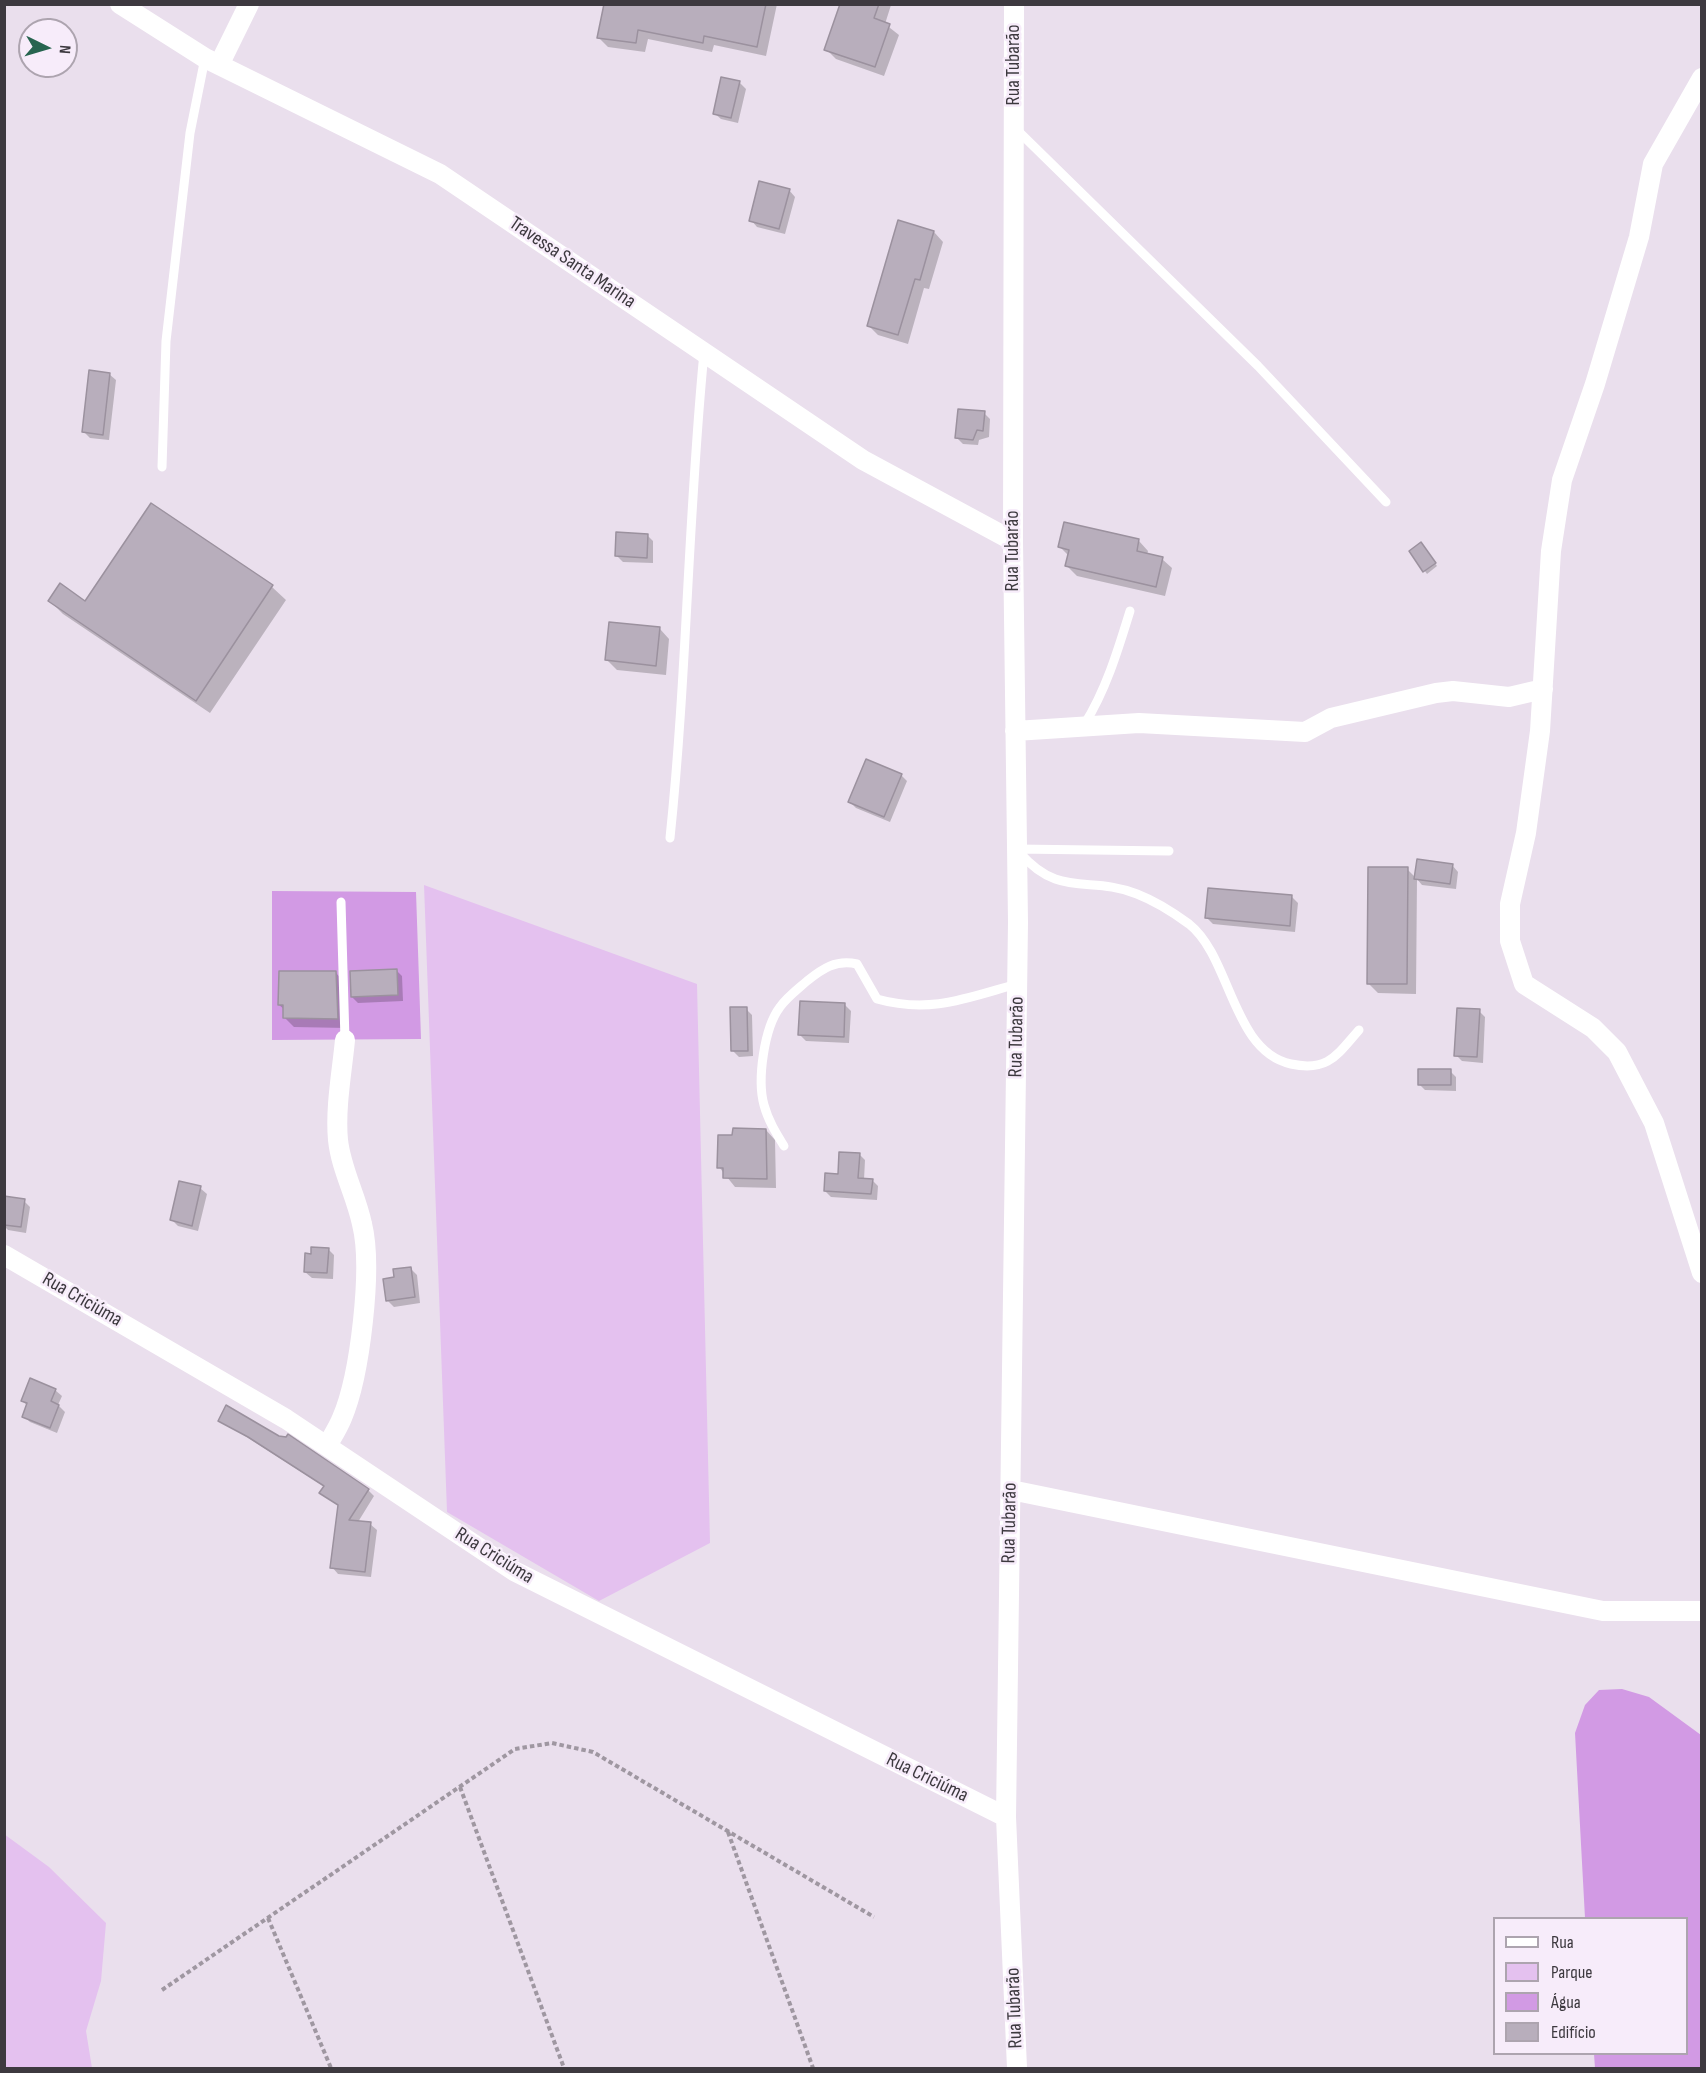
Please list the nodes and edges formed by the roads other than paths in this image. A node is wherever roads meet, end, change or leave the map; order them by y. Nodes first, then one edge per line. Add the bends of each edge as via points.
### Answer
1 (249, 4) edge
2 (1014, 4) edge
3 (127, 6) edge
4 (212, 62) junction
5 (1701, 78) edge
6 (1014, 126) junction
7 (704, 352) junction
8 (162, 467) dead end
9 (1386, 502) dead end
10 (1012, 541) junction
11 (1130, 611) dead end
12 (1544, 689) junction
13 (1084, 725) junction
14 (1015, 730) junction
15 (669, 838) dead end
16 (1017, 849) junction
17 (1169, 851) dead end
18 (340, 902) dead end
19 (1017, 984) junction
20 (1359, 1030) dead end
21 (345, 1040) joint
22 (784, 1146) dead end
23 (4, 1255) edge
24 (1701, 1273) edge
25 (327, 1446) junction
26 (1011, 1490) junction
27 (1701, 1611) edge
28 (1006, 1817) junction
29 (1017, 2068) edge

1 - 4 street
2 - 6 street, Rua Tubarão
3 - 4 street, Travessa Santa Marina
4 - 7 street, Travessa Santa Marina via 440,174
4 - 8 lane via 190,133 166,341
5 - 12 street via 1653,164 1632,260 1562,480 1551,551
6 - 9 lane via 1258,366
6 - 10 street, Rua Tubarão
7 - 10 street, Travessa Santa Marina via 863,460
7 - 15 lane via 683,698
10 - 14 street, Rua Tubarão
11 - 13 lane via 1098,704
12 - 13 street via 1509,697 1436,693 1337,716 1296,733 1139,723
12 - 24 street via 1531,804 1510,904 1510,941 1516,964 1524,984 1593,1028 1617,1052 1654,1123
13 - 14 street
14 - 16 street, Rua Tubarão
16 - 17 lane
16 - 19 street, Rua Tubarão
16 - 20 lane via 1031,866 1057,881 1137,893 1189,924 1206,940 1251,1034 1272,1056 1290,1064 1312,1066 1332,1061
18 - 21 lane
19 - 22 lane via 936,1006 913,1006 877,999 856,964 845,961 825,967 779,1007 768,1031 762,1078 764,1103
19 - 26 street, Rua Tubarão
21 - 25 street via 338,1141 363,1224 367,1258 351,1383 342,1417
23 - 25 street, Rua Criciúma
25 - 28 street, Rua Criciúma via 514,1571
26 - 27 street via 1603,1611
26 - 28 street, Rua Tubarão
28 - 29 street, Rua Tubarão

